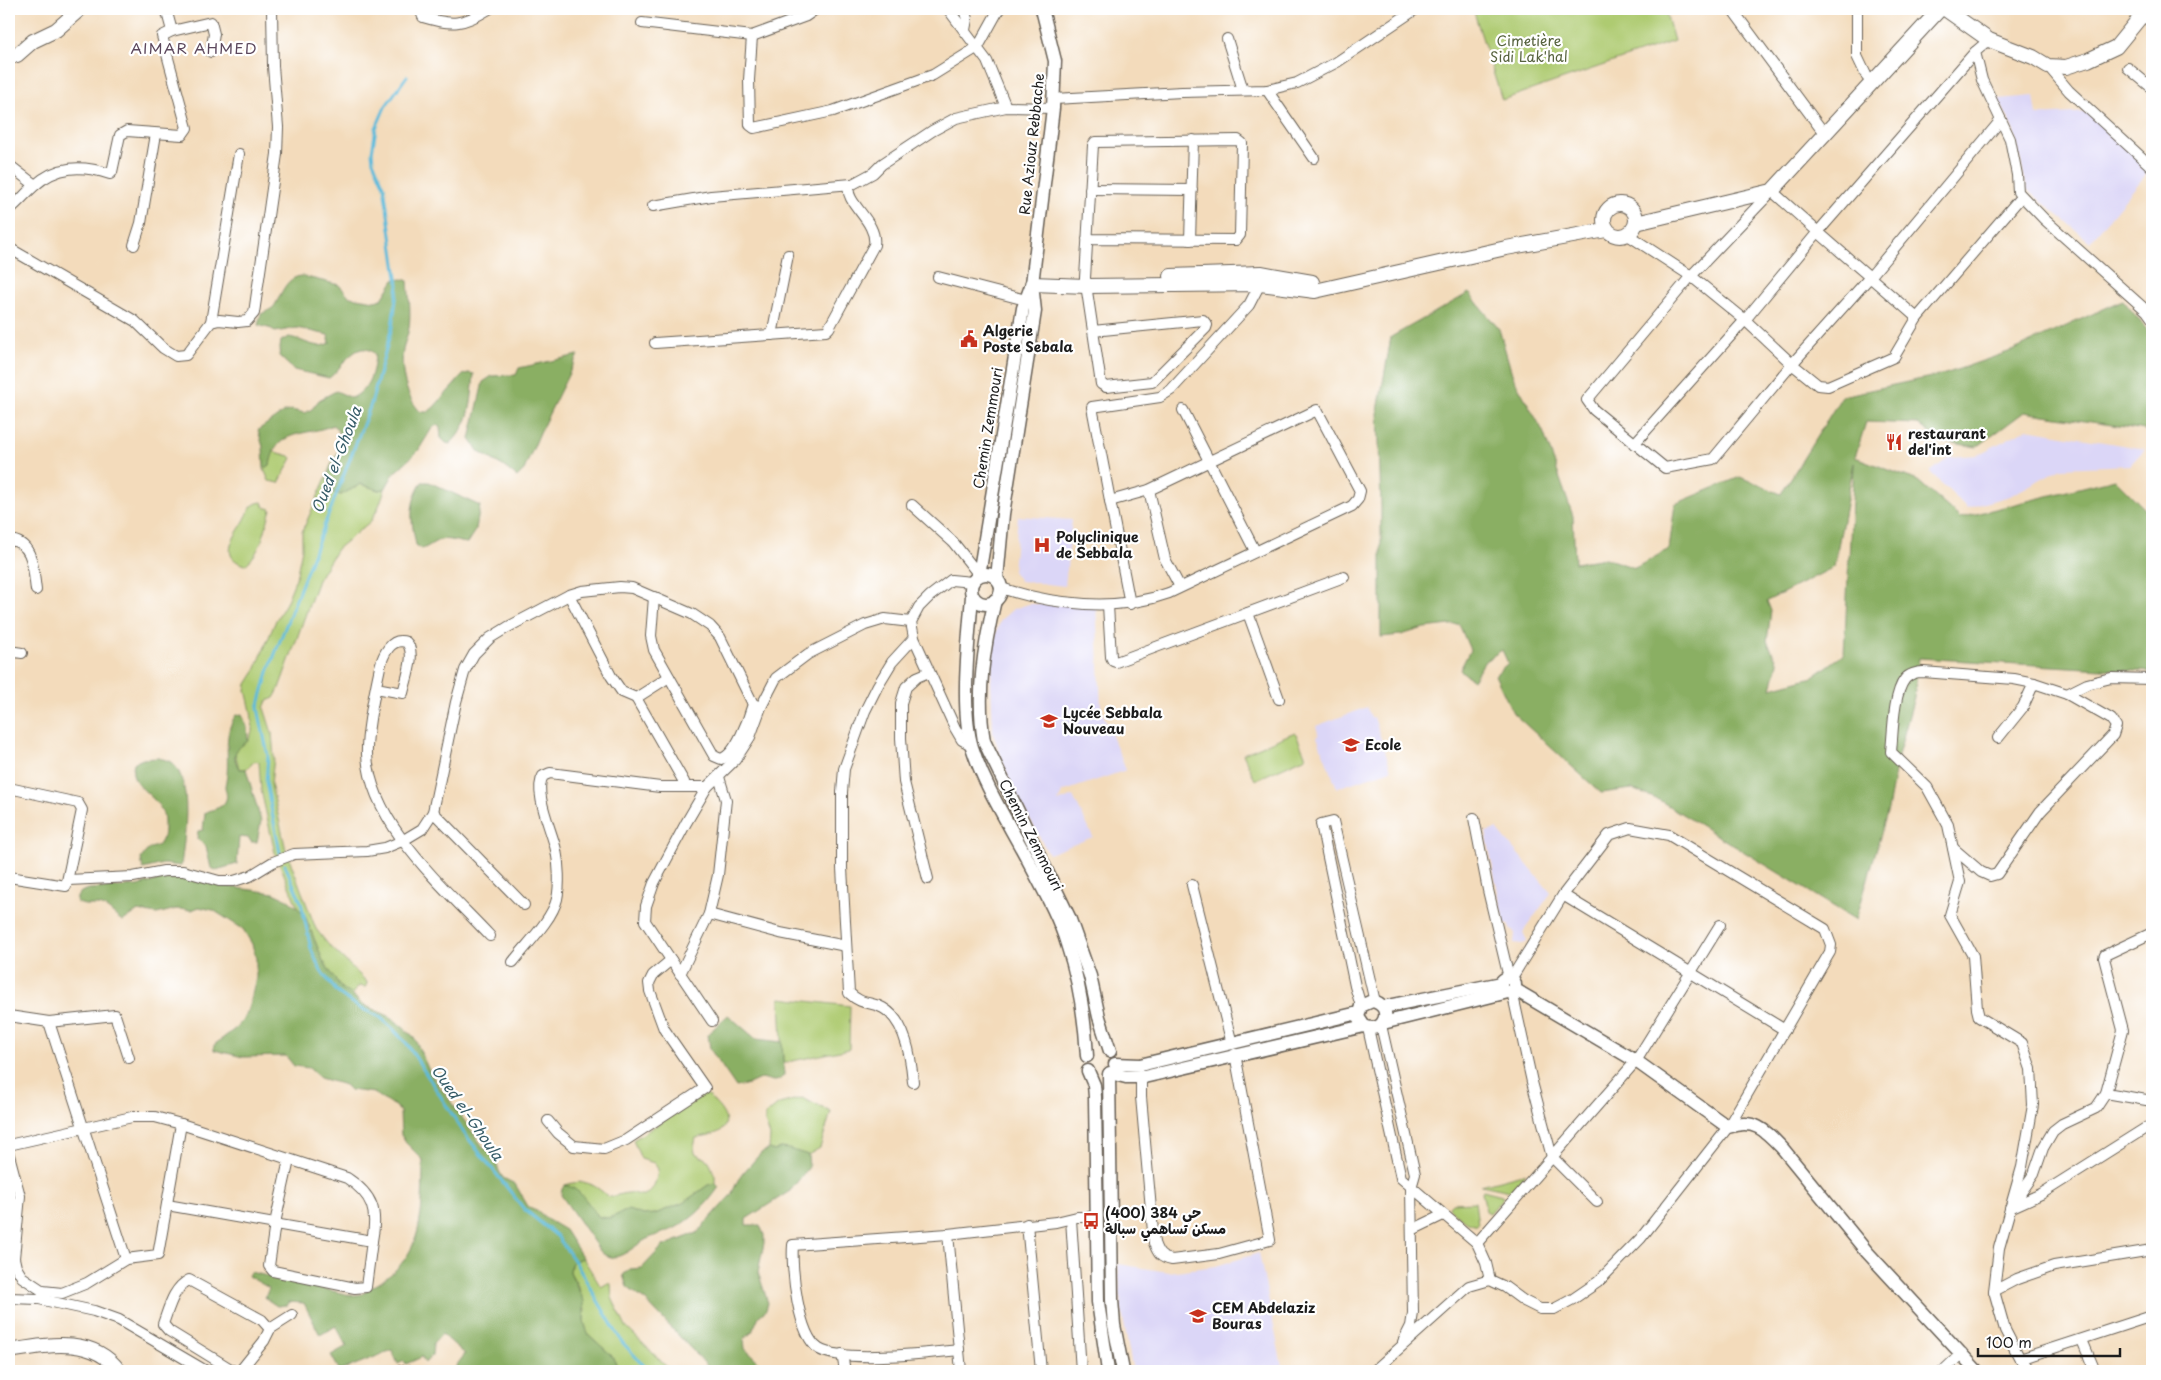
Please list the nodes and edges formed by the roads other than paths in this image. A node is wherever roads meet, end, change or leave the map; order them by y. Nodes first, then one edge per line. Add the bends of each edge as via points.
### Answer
1 (80, 9) edge
2 (166, 9) edge
3 (272, 9) edge
4 (420, 9) edge
5 (489, 9) edge
6 (816, 9) edge
7 (948, 9) edge
8 (964, 9) edge
9 (999, 9) edge
10 (1042, 9) edge
11 (1416, 9) edge
12 (1732, 9) edge
13 (1857, 9) edge
14 (1928, 9) edge
15 (1940, 9) edge
16 (1946, 9) edge
17 (2148, 16) edge
18 (642, 23) dead end
19 (965, 30) junction
20 (172, 31) junction
21 (752, 36) junction
22 (1227, 39) dead end
23 (1989, 40) junction
24 (978, 47) junction
25 (211, 52) dead end
26 (1975, 52) junction
27 (9, 57) edge
28 (2048, 66) junction
29 (2128, 68) dead end
30 (1867, 77) junction
31 (2152, 88) edge
32 (1242, 90) junction
33 (1267, 90) junction
34 (1053, 103) junction
35 (1006, 107) junction
36 (2001, 120) junction
37 (1821, 129) junction
38 (156, 134) junction
39 (1193, 140) junction
40 (239, 154) dead end
41 (1314, 158) dead end
42 (9, 165) edge
43 (2152, 167) edge
44 (852, 184) junction
45 (35, 185) junction
46 (1090, 189) junction
47 (1192, 190) junction
48 (1772, 191) junction
49 (2021, 196) junction
50 (653, 206) dead end
51 (9, 210) edge
52 (1636, 219) junction
53 (1605, 225) junction
54 (1817, 232) junction
55 (1628, 235) junction
56 (1087, 239) junction
57 (1190, 240) junction
58 (134, 245) dead end
59 (9, 248) edge
60 (788, 255) dead end
61 (1691, 276) junction
62 (938, 277) dead end
63 (1870, 277) junction
64 (1262, 279) junction
65 (1032, 280) junction
66 (1086, 282) junction
67 (1026, 300) junction
68 (1917, 318) junction
69 (2152, 318) edge
70 (1745, 320) junction
71 (210, 322) junction
72 (1093, 331) junction
73 (772, 335) junction
74 (655, 343) dead end
75 (1792, 364) junction
76 (1183, 410) dead end
77 (1634, 444) junction
78 (1210, 463) junction
79 (1149, 490) junction
80 (1110, 501) junction
81 (912, 505) dead end
82 (9, 540) edge
83 (1255, 551) junction
84 (1344, 577) dead end
85 (976, 579) junction
86 (999, 584) junction
87 (1180, 588) junction
88 (36, 590) dead end
89 (569, 594) junction
90 (972, 596) junction
91 (654, 597) junction
92 (996, 600) junction
93 (1130, 604) junction
94 (1108, 605) junction
95 (1248, 613) junction
96 (911, 622) junction
97 (914, 638) junction
98 (9, 651) edge
99 (22, 653) dead end
100 (929, 672) junction
101 (669, 677) junction
102 (2152, 679) edge
103 (2034, 683) junction
104 (376, 688) junction
105 (2067, 694) junction
106 (636, 698) junction
107 (1279, 700) dead end
108 (757, 705) junction
109 (1998, 738) dead end
110 (971, 745) junction
111 (719, 777) junction
112 (684, 782) dead end
113 (707, 787) junction
114 (9, 788) edge
115 (433, 812) junction
116 (1474, 818) dead end
117 (402, 841) junction
118 (1953, 848) junction
119 (9, 877) edge
120 (928, 879) dead end
121 (68, 880) junction
122 (1192, 885) dead end
123 (1563, 895) junction
124 (524, 905) dead end
125 (708, 914) junction
126 (1720, 925) dead end
127 (2152, 933) edge
128 (490, 936) dead end
129 (846, 946) junction
130 (670, 960) junction
131 (513, 962) dead end
132 (1691, 973) junction
133 (680, 974) junction
134 (1509, 985) junction
135 (1379, 1004) junction
136 (1360, 1010) junction
137 (9, 1016) edge
138 (712, 1021) dead end
139 (49, 1022) junction
140 (1382, 1024) junction
141 (1366, 1027) junction
142 (1785, 1030) junction
143 (1233, 1049) junction
144 (1110, 1051) junction
145 (1087, 1056) junction
146 (129, 1058) dead end
147 (1636, 1062) junction
148 (1111, 1070) junction
149 (1088, 1071) junction
150 (1144, 1077) junction
151 (913, 1082) dead end
152 (2106, 1093) junction
153 (2152, 1101) edge
154 (548, 1121) dead end
155 (182, 1124) junction
156 (2152, 1124) edge
157 (84, 1126) junction
158 (1728, 1127) junction
159 (10, 1148) edge
160 (1552, 1157) junction
161 (289, 1160) junction
162 (1411, 1188) junction
163 (1597, 1202) dead end
164 (167, 1205) junction
165 (2010, 1208) junction
166 (1443, 1215) junction
167 (1095, 1218) junction
168 (1071, 1220) junction
169 (275, 1224) junction
170 (1027, 1224) junction
171 (1412, 1230) junction
172 (948, 1234) junction
173 (372, 1241) junction
174 (1477, 1243) junction
175 (2152, 1250) edge
176 (126, 1259) junction
177 (1490, 1280) junction
178 (1994, 1291) junction
179 (9, 1298) edge
180 (292, 1315) dead end
181 (2152, 1316) edge
182 (270, 1329) junction
183 (2082, 1340) junction
184 (959, 1350) junction
185 (9, 1351) edge
186 (1397, 1352) junction
187 (1962, 1353) junction
188 (842, 1354) junction
189 (2020, 1359) junction
190 (1976, 1370) edge
191 (119, 1371) edge
192 (206, 1371) edge
193 (234, 1371) edge
194 (240, 1371) edge
195 (392, 1371) edge
196 (407, 1371) edge
197 (845, 1371) edge
198 (961, 1371) edge
199 (1041, 1371) edge
200 (1081, 1371) edge
201 (1108, 1371) edge
202 (1123, 1371) edge
203 (1374, 1371) edge
204 (1944, 1371) edge
205 (2031, 1371) edge
206 (2095, 1371) edge

1 - 27 main road via 56,30
2 - 20 street
3 - 71 street via 277,154 254,313 247,321
4 - 5 street via 423,17 445,24 471,20
6 - 21 street via 806,16
7 - 19 street
8 - 19 street via 967,19
9 - 24 street
10 - 34 street, Rue Aziouz Rebbache via 1055,61
11 - 33 street via 1337,62 1297,83
12 - 37 street
13 - 30 street via 1858,56
14 - 30 main road
15 - 48 main road
16 - 23 main road
17 - 28 main road via 2116,47 2066,67
18 - 21 street
19 - 24 street
20 - 25 street via 211,22 214,34
20 - 38 street via 162,36 187,128 182,135
21 - 24 street via 749,80 750,125 754,128 833,111 933,75
22 - 32 street
23 - 26 street
23 - 28 main road
24 - 35 street
26 - 36 street via 1982,80
26 - 54 street
28 - 43 street via 2069,91
29 - 31 street
30 - 37 main road
32 - 33 street
32 - 34 street
33 - 41 street
34 - 35 street
34 - 65 street, Rue Aziouz Rebbache
35 - 44 street via 956,118 882,164 874,173
36 - 49 street via 2010,139
36 - 63 street
37 - 52 main road via 1770,185
38 - 45 street via 127,131 120,135 110,174 77,167 56,172
38 - 58 street via 141,223
39 - 46 street via 1095,142 1092,145
39 - 47 street
39 - 57 street via 1238,140 1242,143 1240,235 1236,240
40 - 71 street
42 - 45 street
44 - 50 street via 712,196
44 - 73 street via 848,193 874,232 874,245 829,328 822,332
45 - 51 street
46 - 47 street
46 - 56 street
47 - 57 street
48 - 52 main road
48 - 54 street
48 - 61 street
49 - 68 street
49 - 69 street
52 - 53 main road via 1631,208 1617,204 1605,213
52 - 55 main road
53 - 55 main road via 1612,235
53 - 64 main road via 1315,282
54 - 63 street
54 - 70 street
55 - 61 street
56 - 57 street
56 - 66 street
59 - 71 street via 135,321 176,356 186,354
60 - 73 street
61 - 70 street
61 - 77 street via 1587,400 1594,410
62 - 67 street
63 - 68 street
63 - 75 street
64 - 66 main road
64 - 80 street via 1249,305 1171,390 1160,397 1092,407
65 - 66 main road
65 - 67 street, Chemin Zemmouri
65 - 86 street, Chemin Zemmouri via 1035,311 1005,505
66 - 72 street
67 - 85 street, Chemin Zemmouri
68 - 75 street via 1894,357 1828,386 1818,385
70 - 75 street
70 - 77 street
72 - 72 street via 1101,384 1106,387 1152,382 1207,325 1203,320
73 - 74 street
75 - 77 street via 1712,458 1665,468
76 - 78 street
78 - 79 street
78 - 83 street
78 - 83 street via 1317,410 1357,482 1360,491 1352,506
79 - 80 street
79 - 87 street via 1165,559
80 - 93 street
81 - 85 street via 953,542
82 - 88 street via 18,540 26,546 32,560
83 - 87 street
84 - 95 street
85 - 86 street via 989,574
85 - 90 street, Chemin Zemmouri via 971,589
85 - 96 street via 947,582 919,607
86 - 92 street, Chemin Zemmouri via 1000,595
86 - 94 street via 1026,596
87 - 93 street
89 - 91 street via 620,587
89 - 106 street via 610,676 622,692
89 - 115 street via 490,638 474,654 465,670 456,702
90 - 92 street via 983,604
90 - 110 street, Chemin Zemmouri via 967,688
91 - 101 street via 652,645
91 - 108 street via 710,626 720,637
92 - 144 street, Chemin Zemmouri via 986,638 981,688 984,741 1069,917 1090,976
93 - 94 street
94 - 95 street via 1111,657 1116,662
95 - 107 street
96 - 97 street
96 - 108 street via 885,619 865,625 808,654 776,678
97 - 100 street
97 - 129 street via 892,662 878,685 844,768 841,817
98 - 99 street
100 - 110 street via 954,728 962,740
100 - 120 street via 906,687 901,703 904,782
101 - 106 street
101 - 108 street via 712,753 718,758 730,754
102 - 105 street via 2111,678 2087,684
103 - 105 street
103 - 109 street via 2023,707
103 - 118 street via 1922,672 1905,678 1898,694 1891,752 1927,787 1948,825
104 - 104 street via 382,658 389,647 397,641 409,644 411,654 403,693
104 - 117 street via 368,762 379,801
105 - 118 street via 2111,719 2116,726 2113,735 2040,812 1997,874 1990,876 1981,872
106 - 112 street
108 - 111 street via 750,737
110 - 145 street, Chemin Zemmouri via 982,774 1067,943 1083,1012
111 - 113 street
111 - 125 street via 726,800 718,875
113 - 130 street via 654,883 646,906 645,921
113 - 131 street via 660,787 550,773 543,776 540,780 541,798 556,852 557,900
114 - 121 street via 81,806
115 - 117 street via 422,829
115 - 124 street
116 - 134 street
117 - 121 street via 367,851 294,854 234,881 219,881 183,871
117 - 128 street
118 - 165 street via 1960,882 1950,915 1973,956 1979,1017 2022,1043 2032,1069 2033,1105 2022,1167
119 - 121 street via 62,887
122 - 143 street
123 - 132 street
123 - 134 street
123 - 142 street via 1609,835 1635,828 1669,835 1825,929 1832,945 1830,952
125 - 129 street
125 - 133 street
126 - 132 street
127 - 152 street via 2104,958 2123,1030
129 - 151 street via 848,993 857,1001 882,1007 900,1026 912,1062
130 - 133 street
130 - 154 street via 653,975 650,991 664,1029 705,1088 626,1140 604,1149 574,1146
132 - 142 street
132 - 147 street
133 - 138 street
134 - 135 street
134 - 140 street
134 - 147 street
134 - 160 street
135 - 136 street via 1368,1002
135 - 136 street via 1333,821 1321,824
135 - 140 street via 1386,1012
136 - 141 street via 1360,1020
136 - 143 street
137 - 139 street
139 - 146 street via 115,1015
139 - 157 street
140 - 141 street via 1375,1028
140 - 162 street via 1415,1174
141 - 143 street
141 - 162 street via 1401,1178
142 - 158 street
143 - 148 street
143 - 150 street
143 - 150 street via 1270,1240 1219,1254 1172,1260 1164,1259 1158,1253 1154,1243 1142,1106 1141,1082
144 - 145 street via 1097,1048
144 - 148 street
145 - 149 street
147 - 158 street
147 - 160 street
148 - 149 street via 1098,1077
148 - 150 street via 1126,1078
148 - 202 street via 1112,1300
149 - 167 street via 1095,1097
152 - 153 street
152 - 165 street via 2096,1108 2053,1131 2034,1174
155 - 157 street via 155,1117 132,1117
155 - 161 street
155 - 164 street
156 - 165 street via 2041,1194
157 - 159 street
157 - 176 street
158 - 177 street via 1641,1238 1598,1282 1573,1299 1554,1309 1540,1309
158 - 187 street via 1740,1123 1753,1124 1769,1134 1868,1252
159 - 176 street via 20,1196 14,1258 22,1277 44,1291 62,1293 87,1283
160 - 163 street
160 - 174 street
161 - 169 street
161 - 173 street via 347,1178 361,1187 375,1212
162 - 166 street
162 - 171 street
164 - 169 street
164 - 176 street via 158,1255
165 - 178 street via 1999,1248
166 - 171 street
166 - 174 street
167 - 168 street
167 - 201 street via 1098,1302
168 - 170 street
168 - 200 street
169 - 173 street
169 - 173 street via 269,1266 273,1272 355,1288 366,1287 368,1283
170 - 172 street
170 - 199 street
171 - 186 street via 1413,1313 1411,1326
172 - 184 street
172 - 188 street via 792,1245 801,1322 811,1342 819,1349
174 - 177 street
175 - 178 street via 2054,1266
177 - 186 street via 1469,1286
178 - 189 street via 2005,1330
179 - 192 street via 40,1299 94,1311 118,1320
180 - 182 street
181 - 183 street
182 - 193 street via 262,1320 189,1280 176,1291 163,1324 169,1331
182 - 194 street
183 - 189 street
183 - 206 street
184 - 188 street via 905,1356
184 - 198 street
185 - 191 main road via 53,1344 75,1345 99,1352
186 - 203 street
187 - 190 street
187 - 204 street
188 - 197 street
189 - 205 street
195 - 196 street

